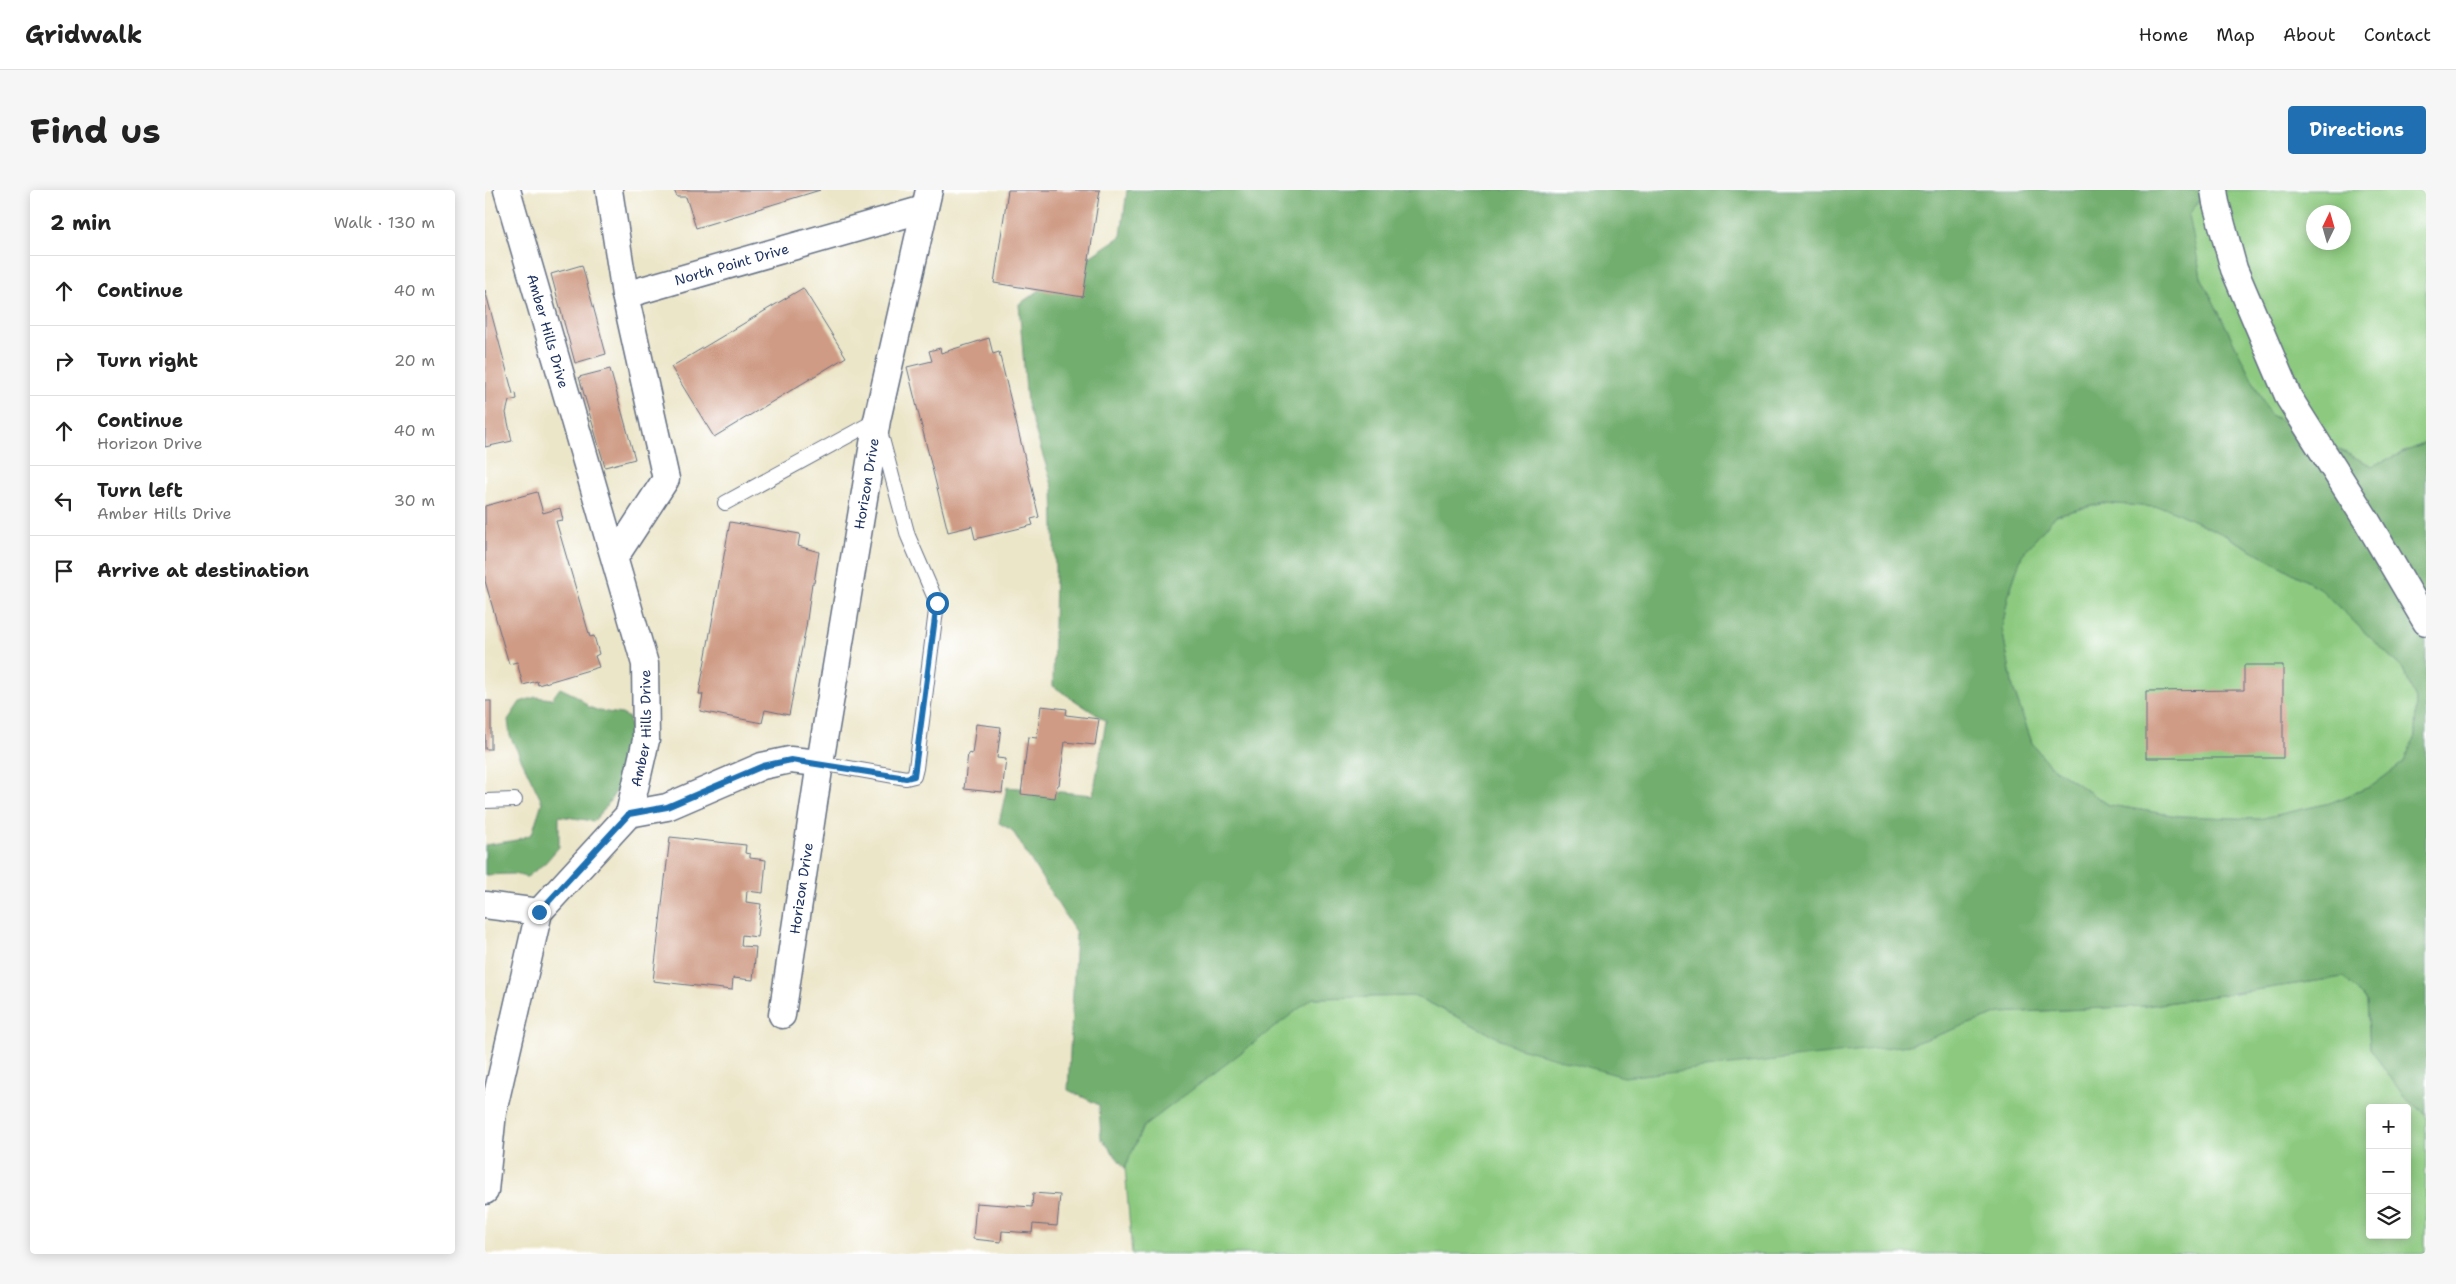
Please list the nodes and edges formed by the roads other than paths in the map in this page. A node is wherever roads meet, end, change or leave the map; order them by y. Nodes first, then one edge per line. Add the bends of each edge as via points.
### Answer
1 (507, 190) edge
2 (609, 190) edge
3 (2215, 190) edge
4 (926, 200) edge
5 (625, 295) junction
6 (877, 420) junction
7 (725, 503) dead end
8 (615, 557) junction
9 (2426, 622) edge
10 (820, 763) junction
11 (515, 800) dead end
12 (485, 801) edge
13 (629, 814) junction
14 (485, 905) edge
15 (539, 912) junction
16 (782, 1015) dead end
17 (489, 1111) edge
18 (485, 1185) edge

1 - 8 street, Amber Hills Drive
2 - 5 street
3 - 9 street via 2234,269 2289,398
4 - 5 street, North Point Drive
4 - 6 street, Horizon Drive
5 - 8 street via 666,479
6 - 7 lane
6 - 10 street, Horizon Drive
6 - 10 lane via 908,536 937,603 916,768 914,776 906,778
8 - 13 street, Amber Hills Drive via 645,664 646,740
10 - 13 street via 791,760 763,766 667,807
10 - 16 street, Horizon Drive
11 - 12 lane
13 - 15 street, Amber Hills Drive
14 - 15 street
15 - 17 street, Amber Hills Drive
17 - 18 street, Amber Hills Drive

